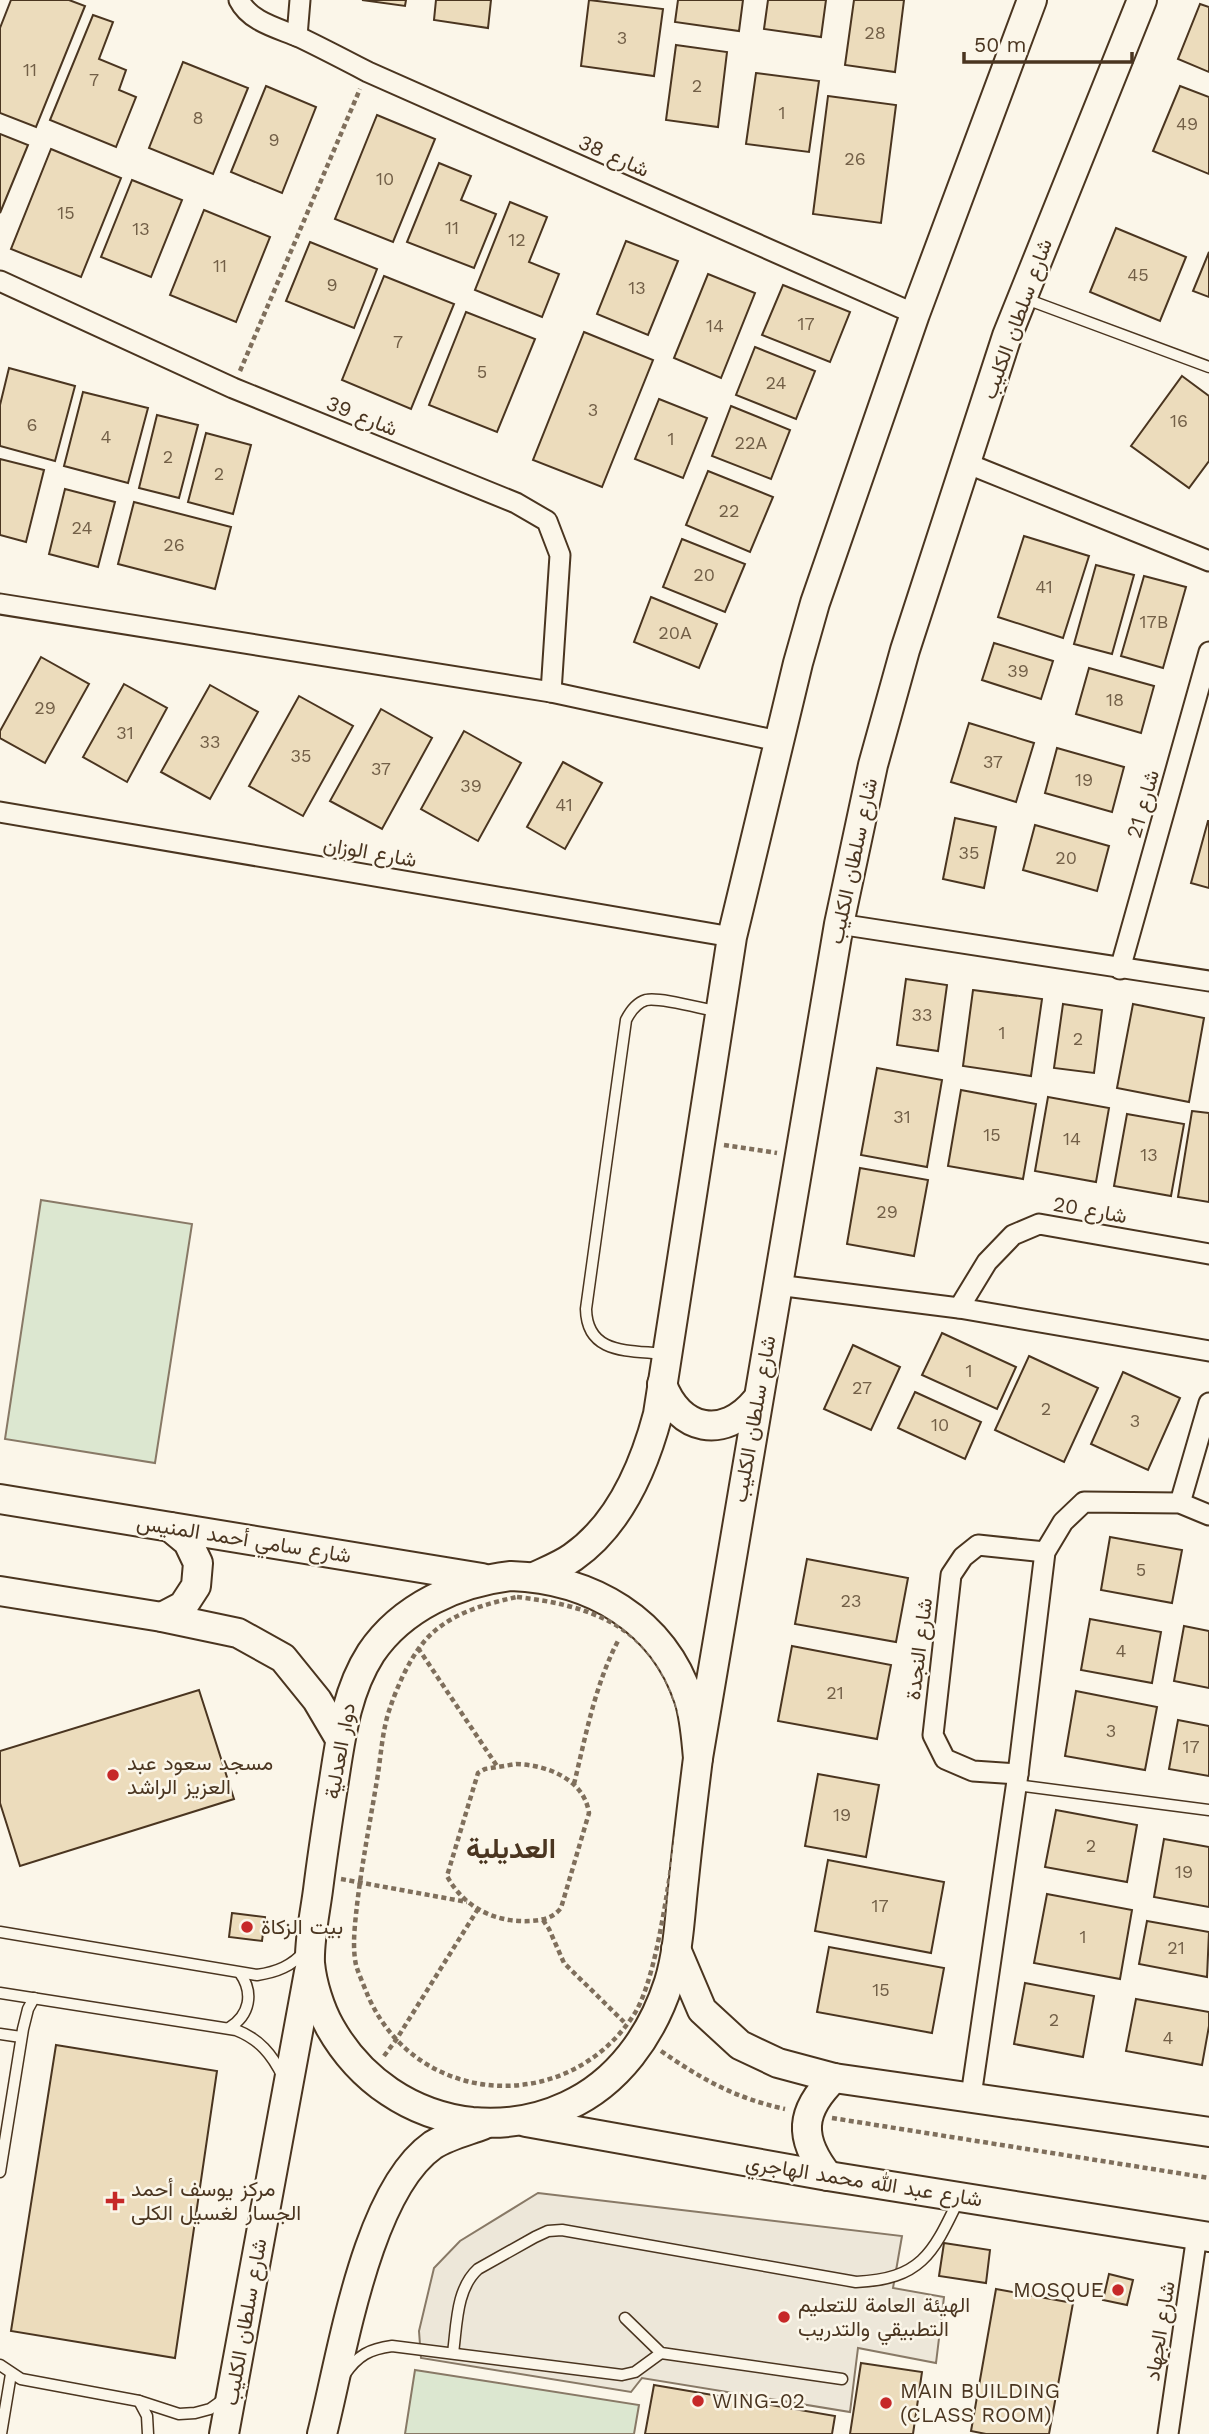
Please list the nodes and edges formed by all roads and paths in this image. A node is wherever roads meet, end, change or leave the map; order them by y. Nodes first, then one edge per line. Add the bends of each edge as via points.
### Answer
1 (239, 0) edge
2 (300, 0) edge
3 (1032, 0) edge
4 (1142, 0) edge
5 (297, 36) junction
6 (368, 72) junction
7 (0, 281) edge
8 (1022, 298) junction
9 (915, 314) junction
10 (1209, 367) edge
11 (233, 388) junction
12 (966, 463) junction
13 (1209, 561) edge
14 (0, 604) edge
15 (1209, 652) edge
16 (551, 692) junction
17 (778, 741) junction
18 (0, 812) edge
19 (839, 924) junction
20 (732, 937) junction
21 (1121, 969) junction
22 (1209, 981) edge
23 (720, 1012) junction
24 (701, 1142) junction
25 (799, 1156) junction
26 (1209, 1254) edge
27 (777, 1285) junction
28 (959, 1308) junction
29 (1209, 1350) edge
30 (665, 1354) junction
31 (662, 1384) junction
32 (756, 1401) junction
33 (1209, 1403) edge
34 (0, 1499) edge
35 (1180, 1503) junction
36 (1209, 1516) edge
37 (170, 1527) junction
38 (1045, 1552) junction
39 (534, 1577) junction
40 (489, 1578) junction
41 (0, 1591) edge
42 (162, 1617) junction
43 (629, 1625) junction
44 (395, 1627) junction
45 (419, 1649) junction
46 (340, 1739) junction
47 (698, 1758) junction
48 (497, 1766) junction
49 (1017, 1779) junction
50 (574, 1784) junction
51 (1209, 1811) edge
52 (320, 1875) junction
53 (360, 1882) junction
54 (468, 1902) junction
55 (478, 1909) junction
56 (543, 1920) junction
57 (0, 1932) edge
58 (676, 1949) junction
59 (311, 1950) junction
60 (240, 1973) junction
61 (0, 1993) edge
62 (34, 1998) junction
63 (229, 2028) junction
64 (635, 2032) junction
65 (0, 2034) edge
66 (21, 2037) junction
67 (396, 2040) junction
68 (368, 2076) junction
69 (834, 2078) junction
70 (288, 2087) junction
71 (971, 2096) junction
72 (808, 2114) junction
73 (520, 2121) junction
74 (487, 2123) junction
75 (1209, 2132) edge
76 (0, 2172) edge
77 (828, 2176) junction
78 (1209, 2178) edge
79 (960, 2197) junction
80 (1203, 2236) edge
81 (625, 2318) dead end
82 (453, 2353) junction
83 (661, 2353) junction
84 (0, 2365) edge
85 (11, 2374) junction
86 (842, 2379) dead end
87 (233, 2388) junction
88 (331, 2399) junction
89 (139, 2401) junction
90 (1, 2434) edge
91 (148, 2434) edge
92 (224, 2434) edge
93 (322, 2434) edge
94 (1167, 2434) edge

1 - 5 street, شارع 38 via 267,25
2 - 5 street
3 - 9 street
4 - 8 street, شارع سلطان الكليب
5 - 6 street, شارع 38
6 - 9 street, شارع 38
6 - 11 path
7 - 11 street, شارع 39
8 - 10 lane
8 - 12 street, شارع سلطان الكليب
9 - 17 street via 816,603
11 - 16 street, شارع 39 via 516,503 547,521 560,555
12 - 13 street
12 - 19 street, شارع سلطان الكليب via 894,688
14 - 16 street
15 - 21 street, شارع 21
16 - 17 street
17 - 20 street
18 - 20 street, شارع الوزان
19 - 21 street
19 - 25 street, شارع سلطان الكليب
20 - 23 street
21 - 22 street
23 - 24 street
23 - 30 lane via 645,1000 626,1020 586,1324 604,1345
24 - 25 path
24 - 30 street
25 - 27 street, شارع سلطان الكليب
26 - 28 street, شارع 20 via 1040,1224 1013,1235 986,1262
27 - 28 street
27 - 32 street, شارع سلطان الكليب
28 - 29 street
30 - 31 street
31 - 32 street via 676,1411 703,1425 734,1421
31 - 39 street via 650,1444 619,1509 573,1558
32 - 47 street, شارع سلطان الكليب
33 - 35 street
34 - 37 street, شارع سامي أحمد المنيس
35 - 36 street
35 - 38 street via 1084,1502 1063,1522
37 - 40 street, شارع سامي أحمد المنيس
37 - 42 street via 188,1542 198,1563 196,1586 183,1606
38 - 49 street
38 - 49 street, شارع النجدة via 978,1545 951,1575 933,1735 945,1759 973,1771
39 - 40 street, دوار العدلية
39 - 43 street, دوار العدلية via 592,1592 618,1606
40 - 44 street, دوار العدلية via 444,1593
41 - 42 street
42 - 46 street via 238,1633 283,1658 317,1700
43 - 45 path via 583,1609 517,1597 485,1604 446,1622
43 - 47 street, دوار العدلية via 661,1647 677,1672 689,1699
43 - 50 path via 607,1662
43 - 64 path via 667,1677 687,1739 664,1915 635,2015
44 - 45 path
44 - 46 street, دوار العدلية via 372,1652 350,1693
45 - 48 path
45 - 53 path via 389,1710
46 - 52 street, دوار العدلية
47 - 58 street, دوار العدلية
48 - 50 path via 534,1765
48 - 54 path via 478,1773 447,1876
49 - 51 lane
49 - 71 street
50 - 56 path via 589,1813 561,1908
52 - 53 path
52 - 59 street, دوار العدلية
53 - 54 path
53 - 67 path via 356,1964 369,1999
54 - 55 path
55 - 56 path via 512,1922
55 - 67 path
56 - 64 path via 564,1963
57 - 60 lane
58 - 64 street, دوار العدلية via 669,1981
58 - 69 street via 702,2010 740,2045 778,2063
59 - 60 lane via 274,1972
59 - 68 street, دوار العدلية via 317,1995 329,2025
59 - 70 street, شارع سلطان الكليب
60 - 63 lane via 248,1990 247,2008
61 - 62 lane
62 - 63 lane
62 - 66 lane
63 - 70 lane via 260,2043
64 - 67 path via 613,2041 577,2069 514,2087 480,2086 438,2071
64 - 72 path via 724,2090
64 - 73 street, دوار العدلية via 625,2063 594,2090 549,2114
65 - 66 lane
66 - 76 lane
67 - 68 path
68 - 74 street, دوار العدلية via 423,2111
69 - 71 street
69 - 72 street via 818,2094
70 - 87 street, شارع سلطان الكليب
71 - 75 street
72 - 77 street via 813,2158
72 - 78 path
73 - 74 street, دوار العدلية
73 - 77 street, شارع عبد الله محمد الهاجري
74 - 88 street via 434,2144 415,2161 388,2202 362,2269
77 - 79 street, شارع عبد الله محمد الهاجري
79 - 80 street, شارع عبد الله محمد الهاجري
79 - 82 lane via 925,2259 877,2281 856,2282 548,2231 470,2276 461,2294
80 - 94 street, شارع الجهاد
81 - 83 lane
82 - 83 lane via 622,2375 635,2372
82 - 88 lane via 374,2348 347,2371
83 - 86 lane
84 - 85 lane
85 - 89 lane
85 - 90 lane
87 - 89 lane via 210,2409 195,2413 180,2414
87 - 92 street, شارع سلطان الكليب
88 - 93 street
89 - 91 lane via 147,2416

